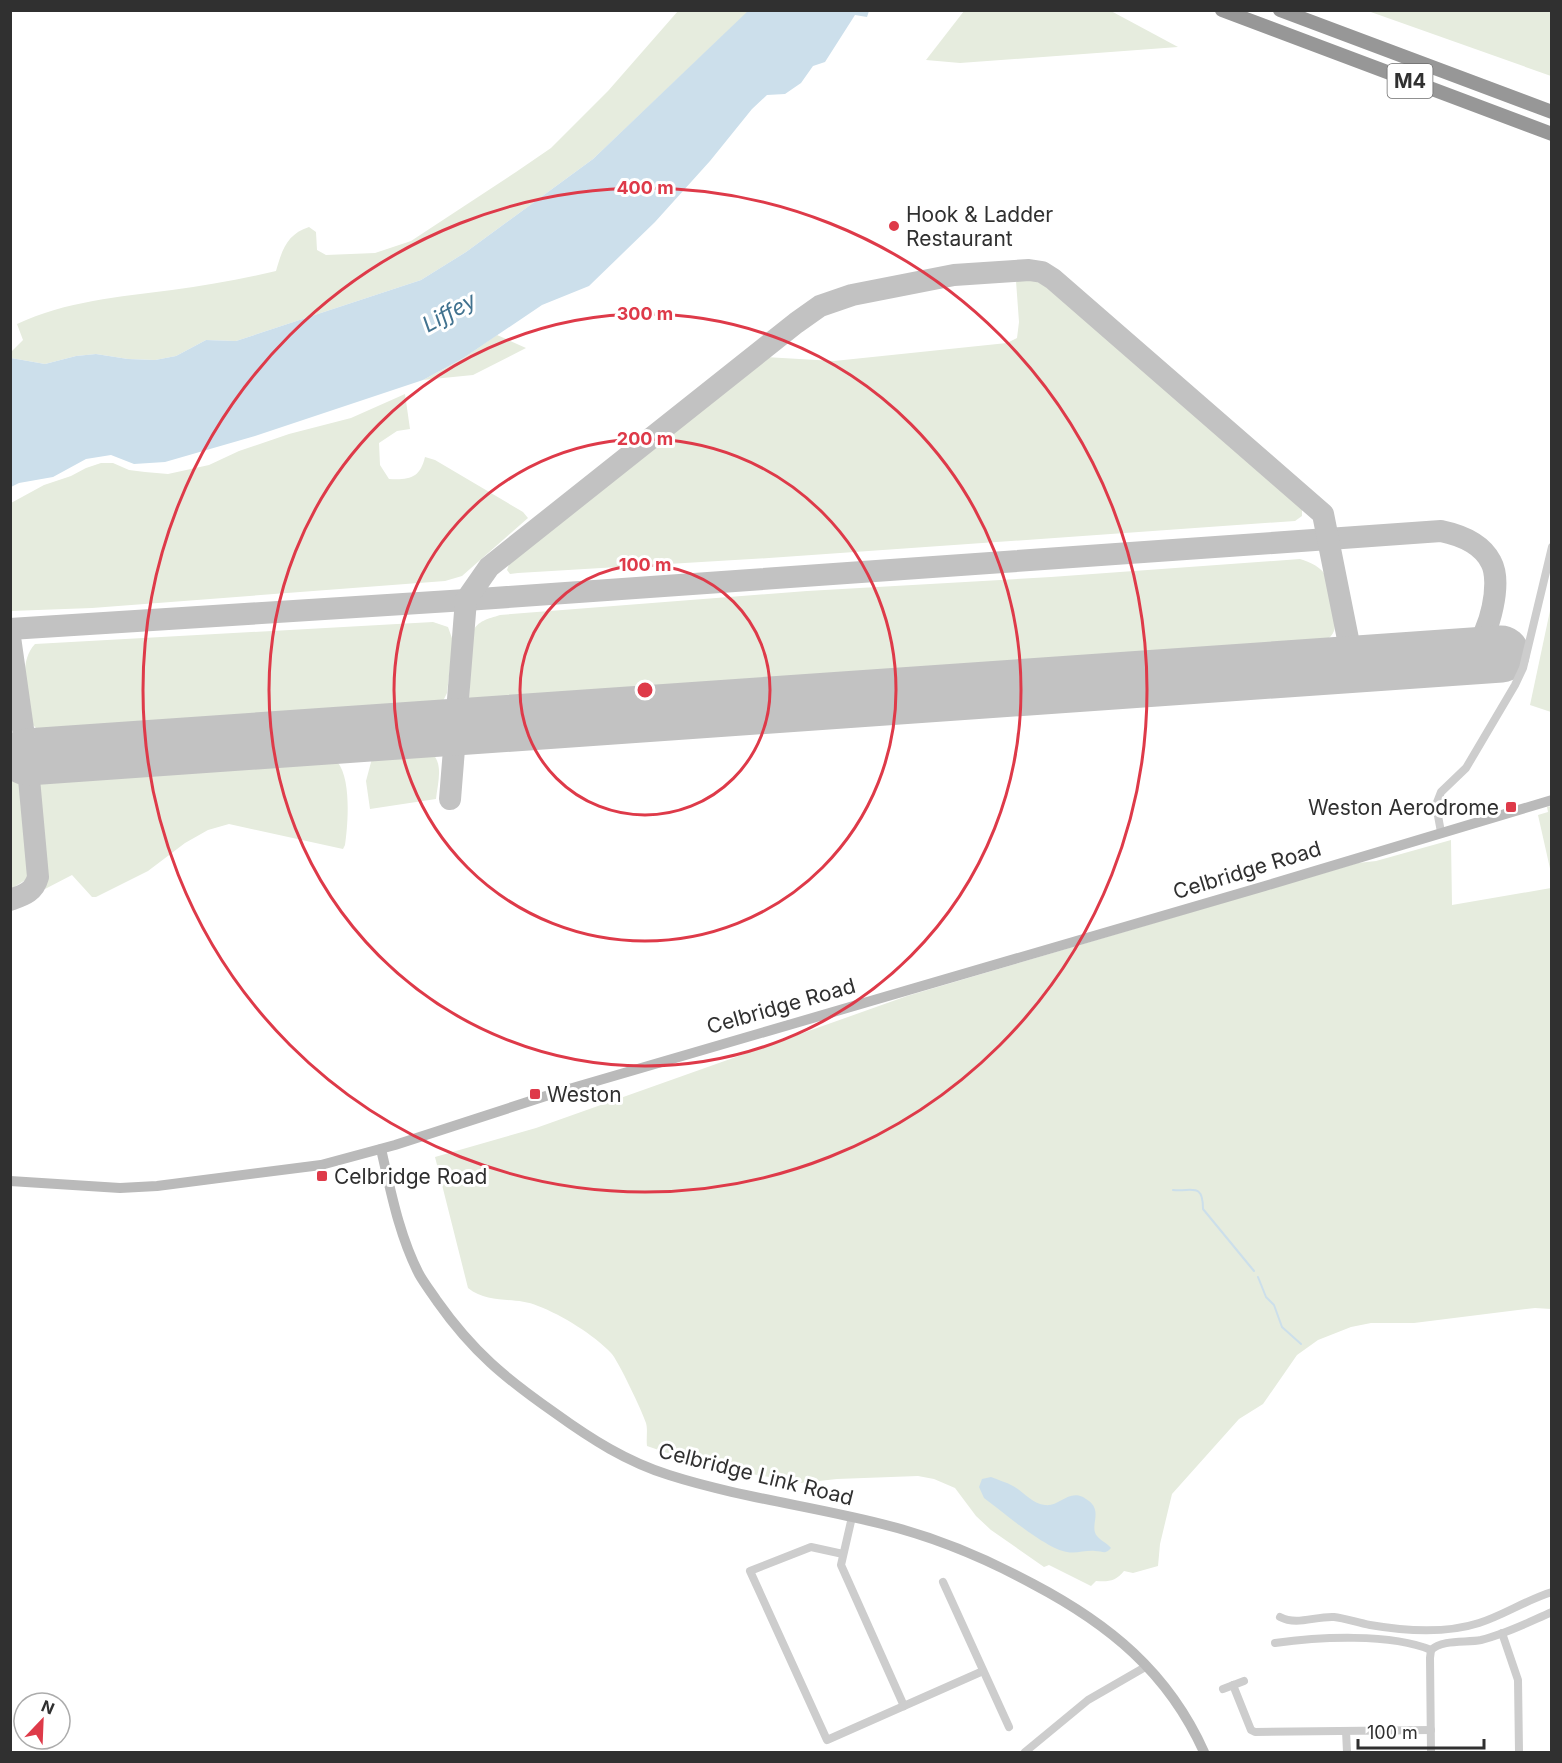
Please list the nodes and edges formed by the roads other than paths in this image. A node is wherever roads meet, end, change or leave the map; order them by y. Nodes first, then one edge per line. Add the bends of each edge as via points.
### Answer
1 (1222, 10) edge
2 (1280, 10) edge
3 (1551, 112) edge
4 (1551, 134) edge
5 (1551, 547) edge
6 (1551, 800) edge
7 (1441, 832) junction
8 (381, 1149) junction
9 (10, 1182) edge
10 (852, 1517) junction
11 (843, 1554) junction
12 (943, 1582) dead end
13 (1551, 1592) edge
14 (1551, 1612) edge
15 (1280, 1617) dead end
16 (1502, 1633) junction
17 (1275, 1643) dead end
18 (1431, 1650) junction
19 (1147, 1666) junction
20 (983, 1671) junction
21 (1244, 1681) dead end
22 (1233, 1685) junction
23 (1223, 1689) dead end
24 (904, 1706) junction
25 (1009, 1727) dead end
26 (1431, 1730) junction
27 (1346, 1731) junction
28 (1025, 1752) edge
29 (1204, 1752) edge
30 (1347, 1752) edge
31 (1431, 1752) edge
32 (1519, 1752) edge

1 - 4 highway, M4
2 - 3 highway, M4
5 - 7 street via 1523,668 1466,768 1438,798
6 - 7 main road, Celbridge Road
7 - 8 main road, Celbridge Road via 552,1094
8 - 9 main road, Celbridge Road via 312,1167 157,1186 105,1188
8 - 10 main road, Celbridge Link Road via 399,1223 420,1276 454,1325 496,1370 586,1435 645,1467 691,1482
10 - 11 street
10 - 19 main road, Celbridge Link Road via 924,1536 1016,1575 1093,1618
11 - 24 street via 841,1565 845,1575
11 - 24 street via 812,1546 750,1571 827,1740
12 - 20 street
13 - 15 street via 1480,1623 1428,1630 1389,1628 1335,1617 1290,1622
14 - 16 street
16 - 18 street
16 - 32 street via 1518,1680
17 - 18 street via 1308,1638 1363,1638 1416,1644
18 - 26 street
19 - 28 street via 1093,1696
19 - 29 main road, Celbridge Link Road via 1178,1705
20 - 24 street
20 - 25 street
21 - 22 street
22 - 23 street
22 - 27 street via 1251,1730 1257,1733
26 - 27 street
26 - 31 street
27 - 30 street

